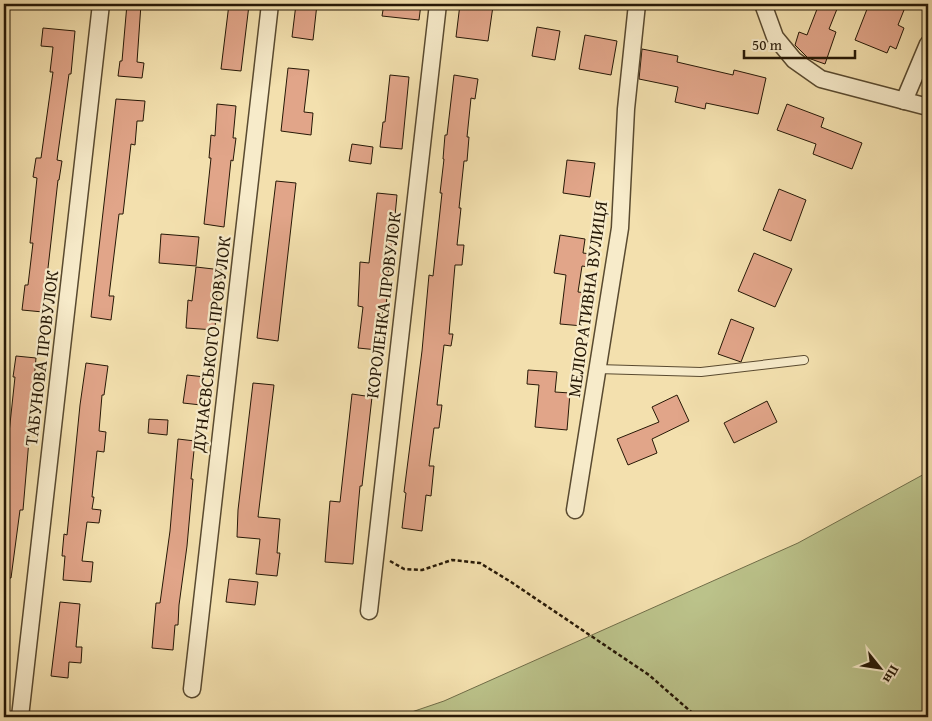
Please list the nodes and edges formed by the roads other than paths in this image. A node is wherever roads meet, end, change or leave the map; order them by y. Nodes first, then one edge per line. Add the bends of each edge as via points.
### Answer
1 (101, 4) edge
2 (270, 4) edge
3 (438, 4) edge
4 (638, 4) edge
5 (763, 4) edge
6 (928, 44) edge
7 (904, 101) junction
8 (928, 107) edge
9 (804, 360) dead end
10 (598, 369) junction
11 (575, 510) dead end
12 (369, 611) dead end
13 (192, 689) dead end
14 (20, 717) edge

1 - 14 street, ТАБУНОВА ПРОВУЛОК
2 - 13 street, ДУНАЄВСЬКОГО ПРОВУЛОК
3 - 12 street, КОРОЛЕНКА ПРОВУЛОК
4 - 10 street, МЕЛІОРАТИВНА ВУЛИЦЯ via 626,109 620,228
5 - 7 street via 775,36 794,60 821,79
6 - 7 street
7 - 8 street
9 - 10 lane via 701,372
10 - 11 street, МЕЛІОРАТИВНА ВУЛИЦЯ

